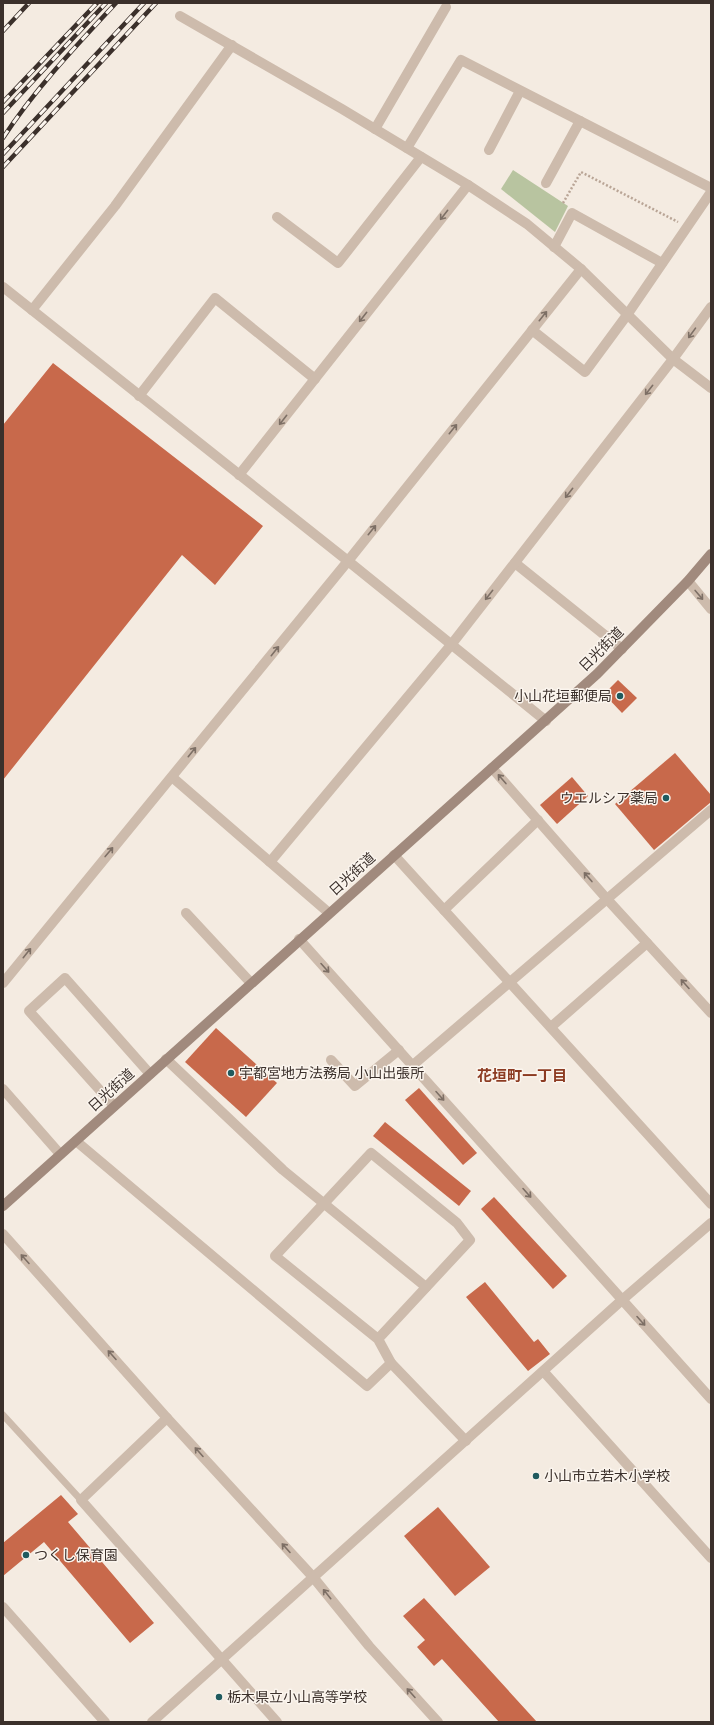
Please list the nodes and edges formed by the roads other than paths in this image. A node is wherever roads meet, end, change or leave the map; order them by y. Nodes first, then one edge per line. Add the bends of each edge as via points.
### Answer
1 (446, 7) dead end
2 (180, 16) dead end
3 (232, 45) junction
4 (520, 91) junction
5 (580, 121) junction
6 (376, 129) junction
7 (407, 148) junction
8 (489, 150) dead end
9 (421, 157) junction
10 (546, 183) dead end
11 (468, 185) junction
12 (711, 188) edge
13 (711, 192) edge
14 (277, 217) dead end
15 (554, 247) junction
16 (662, 263) junction
17 (581, 269) junction
18 (3, 287) edge
19 (711, 307) edge
20 (32, 310) junction
21 (627, 315) junction
22 (532, 330) junction
23 (673, 359) junction
24 (315, 379) junction
25 (711, 388) edge
26 (139, 396) junction
27 (239, 475) junction
28 (711, 554) edge
29 (348, 561) junction
30 (515, 563) junction
31 (688, 581) junction
32 (711, 609) edge
33 (451, 645) junction
34 (622, 649) junction
35 (546, 721) junction
36 (492, 768) junction
37 (172, 777) junction
38 (711, 810) edge
39 (538, 820) junction
40 (394, 855) junction
41 (270, 862) junction
42 (606, 898) junction
43 (444, 910) junction
44 (186, 913) dead end
45 (329, 913) junction
46 (299, 939) junction
47 (647, 943) junction
48 (510, 981) junction
49 (3, 983) edge
50 (251, 983) junction
51 (711, 1013) edge
52 (551, 1027) junction
53 (399, 1050) junction
54 (166, 1059) junction
55 (331, 1060) dead end
56 (413, 1065) junction
57 (150, 1074) junction
58 (3, 1089) edge
59 (114, 1106) junction
60 (76, 1140) junction
61 (60, 1154) junction
62 (324, 1204) junction
63 (711, 1204) edge
64 (3, 1206) edge
65 (711, 1223) edge
66 (3, 1234) edge
67 (426, 1287) junction
68 (622, 1300) junction
69 (378, 1339) junction
70 (391, 1363) junction
71 (544, 1372) junction
72 (711, 1399) edge
73 (3, 1415) edge
74 (167, 1418) junction
75 (466, 1441) junction
76 (81, 1500) junction
77 (711, 1558) edge
78 (313, 1577) junction
79 (3, 1607) edge
80 (221, 1659) junction
81 (105, 1722) edge
82 (152, 1722) edge
83 (277, 1722) edge
84 (438, 1722) edge

1 - 6 street
2 - 3 street
3 - 6 street
3 - 20 street via 115,206
4 - 5 street
4 - 7 street via 461,60
4 - 8 street
5 - 10 street
5 - 12 street
6 - 7 street
7 - 9 street
9 - 11 street
9 - 14 street via 338,263
11 - 15 street via 527,224
11 -> 24 street
13 - 16 street
15 - 16 street via 572,213
15 - 17 street
16 - 21 street
17 - 21 street
22 -> 17 street
18 - 20 street
19 -> 23 street
20 - 26 street
21 - 22 street via 585,372
21 - 23 street
29 -> 22 street
23 - 25 street
23 -> 30 street
24 - 26 street via 215,298
24 -> 27 street
26 - 27 street
27 - 29 street
28 - 31 main road, 日光街道
29 - 33 street
37 -> 29 street
30 -> 33 street
30 - 34 street
31 -> 32 street
31 - 34 main road, 日光街道
33 - 35 street
33 - 41 street
34 - 35 main road, 日光街道
35 - 36 main road, 日光街道
39 -> 36 street
36 - 40 main road, 日光街道
37 - 41 street
49 -> 37 street
38 - 42 street
42 -> 39 street
39 - 43 street
40 - 43 street
40 - 45 main road, 日光街道
41 - 45 street
42 - 47 street
42 - 48 street
43 - 48 street
44 - 50 street
45 - 46 main road, 日光街道
46 - 50 main road, 日光街道
46 -> 53 street
51 -> 47 street
47 - 52 street
48 - 52 street
48 - 56 street
50 - 54 main road, 日光街道
52 - 63 street
53 - 55 street via 355,1086
53 - 56 street
54 - 57 main road, 日光街道
54 - 62 street via 283,1170
56 -> 68 street
57 - 59 main road, 日光街道
57 - 59 street via 65,978 28,1011
58 - 61 street
59 - 60 main road, 日光街道
60 - 61 main road, 日光街道
60 - 70 street via 367,1386
61 - 64 main road, 日光街道
62 - 67 street
62 - 67 street via 371,1154 457,1223 470,1240
62 - 69 street via 275,1256
65 - 68 street
74 -> 66 street
67 - 69 street
68 - 71 street
68 -> 72 street
69 - 70 street
70 - 75 street
71 - 75 street
71 - 77 street
73 - 76 lane
74 - 76 street
78 -> 74 street
75 - 78 street
76 - 80 street
78 - 80 street
84 -> 78 street via 369,1646
79 - 81 street
80 - 82 street
80 - 83 street

